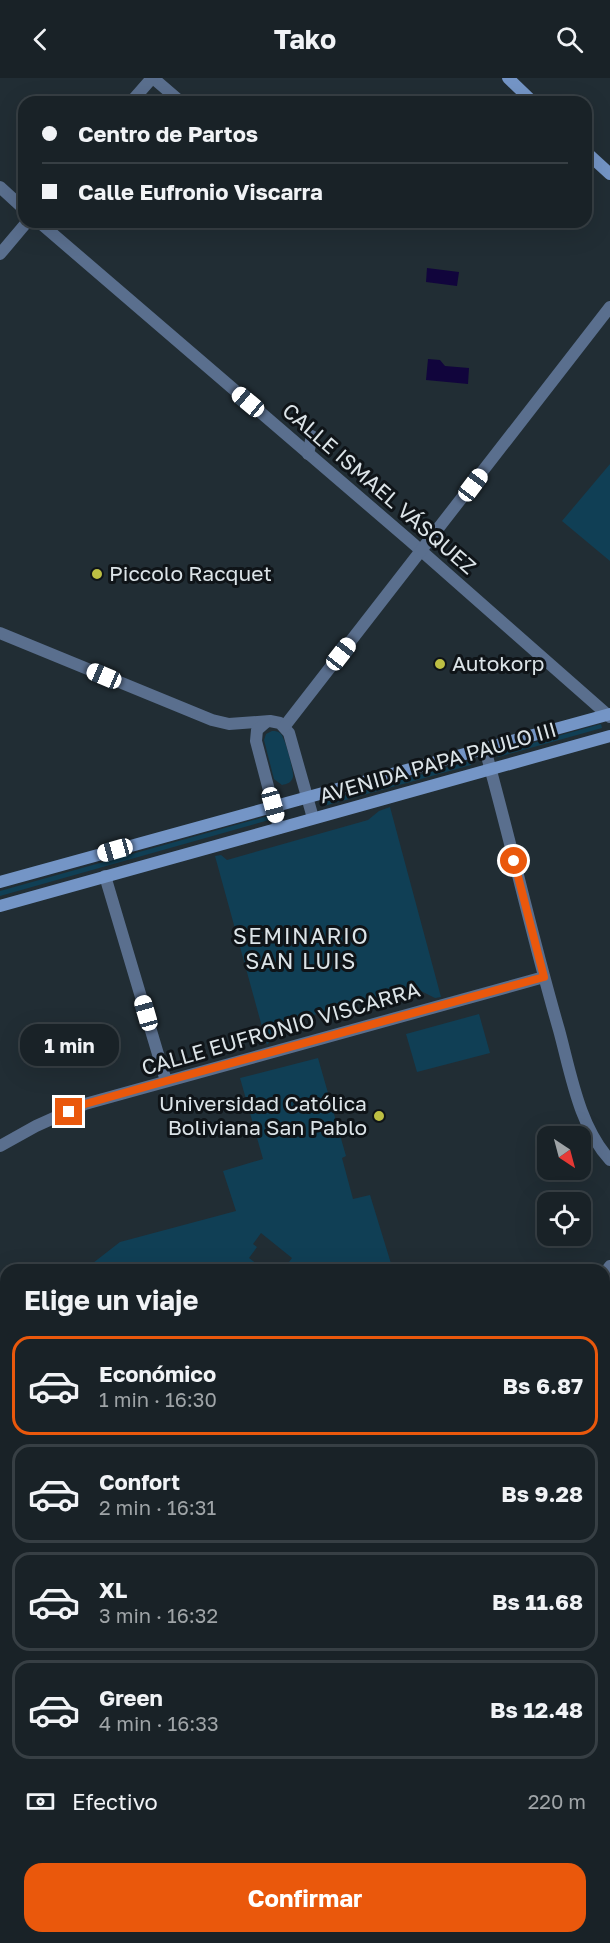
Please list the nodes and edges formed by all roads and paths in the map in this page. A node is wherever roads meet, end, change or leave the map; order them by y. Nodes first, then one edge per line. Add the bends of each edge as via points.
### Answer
1 (152, 78) edge
2 (508, 78) edge
3 (136, 96) edge
4 (174, 96) edge
5 (527, 96) edge
6 (592, 158) edge
7 (610, 174) edge
8 (0, 187) edge
9 (18, 203) edge
10 (22, 228) edge
11 (46, 228) edge
12 (0, 254) edge
13 (610, 307) edge
14 (312, 436) dead end
15 (308, 454) junction
16 (421, 551) junction
17 (0, 633) edge
18 (609, 715) edge
19 (264, 723) junction
20 (284, 727) junction
21 (610, 736) edge
22 (485, 748) junction
23 (491, 769) junction
24 (307, 796) junction
25 (273, 805) junction
26 (313, 818) junction
27 (279, 828) junction
28 (105, 876) junction
29 (0, 882) edge
30 (0, 906) edge
31 (544, 977) junction
32 (166, 1081) junction
33 (0, 1146) edge
34 (610, 1160) edge

1 - 3 street
1 - 4 street
2 - 5 main road
6 - 7 main road
8 - 9 street
10 - 12 street
11 - 15 street, CALLE ISMAEL VÁSQUEZ
13 - 16 street
14 - 15 street
15 - 16 street, CALLE ISMAEL VÁSQUEZ
16 - 18 street, CALLE ISMAEL VÁSQUEZ
16 - 20 street
17 - 19 street via 212,720 229,724
18 - 22 main road, AVENIDA PAPA PAULO III
19 - 20 street via 275,721
19 - 25 street via 257,730 256,741
20 - 24 street
21 - 23 main road, AVENIDA PAPA PAULO III
22 - 23 street
22 - 24 main road, AVENIDA PAPA PAULO III
23 - 26 main road, AVENIDA PAPA PAULO III
23 - 31 street
24 - 25 main road, AVENIDA PAPA PAULO III
24 - 26 street
25 - 27 street
25 - 29 main road, AVENIDA PAPA PAULO III
26 - 27 main road, AVENIDA PAPA PAULO III
27 - 28 main road, AVENIDA PAPA PAULO III
28 - 30 main road, AVENIDA PAPA PAULO III
28 - 32 street
31 - 32 street, CALLE EUFRONIO VISCARRA
31 - 34 street via 578,1100 591,1134
32 - 33 street, CALLE EUFRONIO VISCARRA via 85,1104

